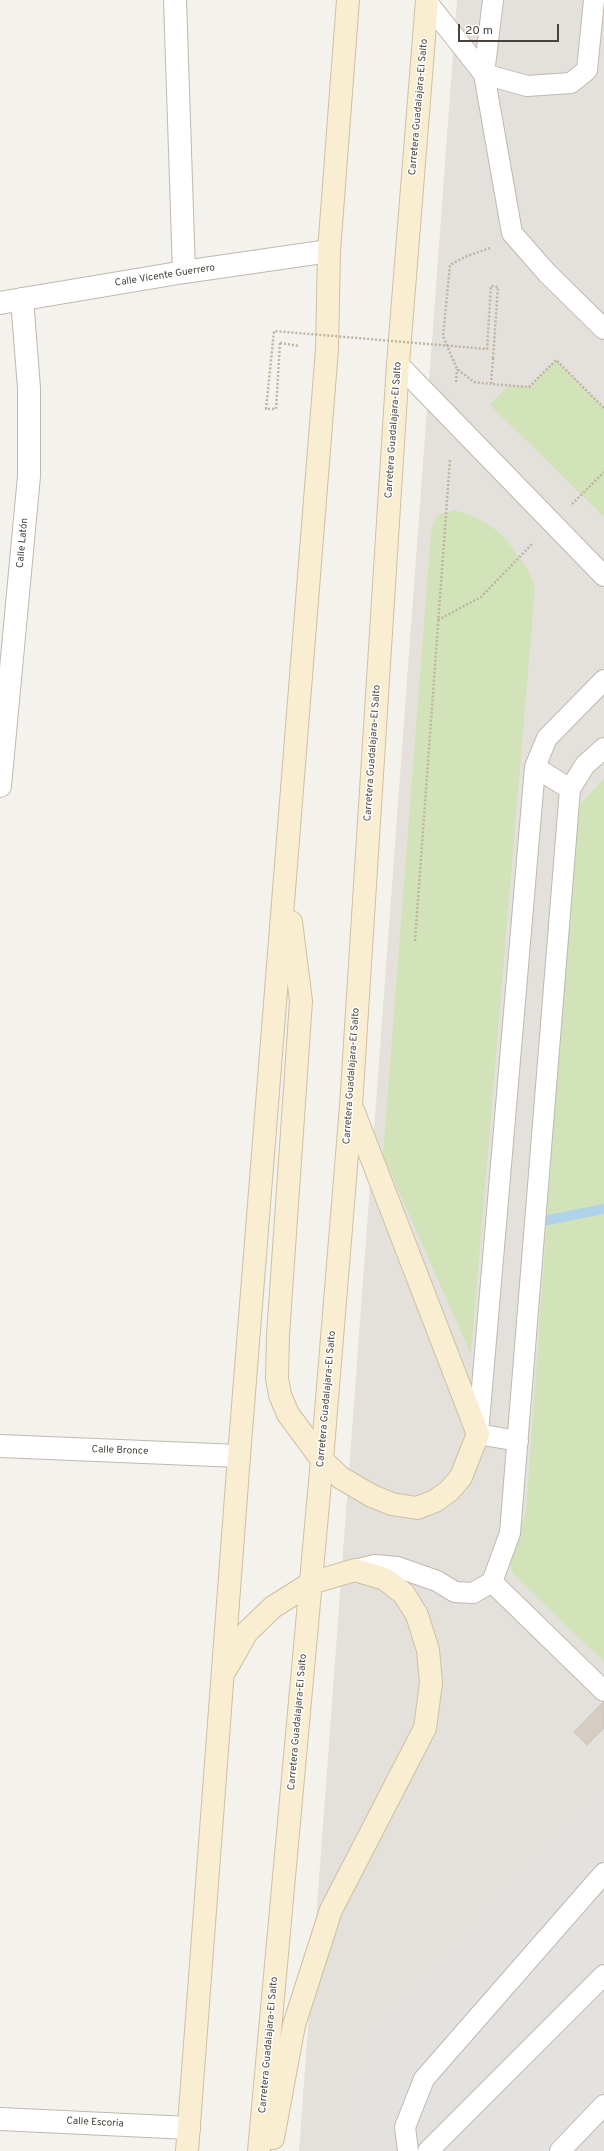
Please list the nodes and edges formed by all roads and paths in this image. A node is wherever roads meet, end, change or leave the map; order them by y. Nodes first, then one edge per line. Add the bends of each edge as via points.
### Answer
1 (174, 0) edge
2 (348, 0) edge
3 (493, 0) edge
4 (594, 0) edge
5 (427, 1) edge
6 (484, 74) junction
7 (512, 233) junction
8 (330, 251) junction
9 (184, 272) junction
10 (22, 299) junction
11 (0, 304) edge
12 (604, 329) edge
13 (280, 343) dead end
14 (398, 364) junction
15 (457, 369) junction
16 (491, 384) junction
17 (604, 408) edge
18 (453, 420) junction
19 (604, 472) edge
20 (553, 523) junction
21 (604, 576) edge
22 (438, 620) junction
23 (604, 680) edge
24 (604, 748) edge
25 (535, 767) junction
26 (0, 786) edge
27 (570, 790) junction
28 (286, 875) junction
29 (415, 941) dead end
30 (351, 1106) junction
31 (478, 1434) junction
32 (518, 1441) junction
33 (0, 1446) edge
34 (239, 1456) junction
35 (322, 1460) junction
36 (354, 1570) junction
37 (492, 1582) junction
38 (311, 1583) junction
39 (223, 1674) junction
40 (604, 1691) edge
41 (604, 1873) edge
42 (604, 1975) edge
43 (604, 2105) edge
44 (0, 2119) edge
45 (189, 2128) junction
46 (187, 2151) edge
47 (259, 2151) edge
48 (270, 2151) edge
49 (408, 2151) edge
50 (428, 2151) edge
51 (560, 2151) edge

1 - 9 street
2 - 8 main road
3 - 6 lane
4 - 6 lane via 587,70 570,83 527,86
5 - 6 lane
5 - 14 main road, Carretera Guadalajara-El Salto
6 - 7 lane
7 - 12 lane via 547,273
7 - 15 path via 492,248 450,265 443,336
8 - 9 street, Calle Vicente Guerrero
8 - 28 main road via 327,350
9 - 10 street, Calle Vicente Guerrero
10 - 11 street, Calle Vicente Guerrero
10 - 26 street, Calle Latón via 29,388 29,476
13 - 16 path, bridge via 276,409 266,409 274,331 487,350 490,286 498,287
14 - 18 lane
14 - 30 main road, Carretera Guadalajara-El Salto
15 - 16 path via 474,382
15 - 18 path
16 - 17 path via 528,387 556,360
18 - 20 lane
18 - 22 path
19 - 20 path
20 - 21 lane
20 - 22 path via 481,597
22 - 29 path
23 - 25 lane via 547,738
24 - 27 lane via 585,765
25 - 27 lane
25 - 31 lane
27 - 32 lane
28 - 34 main road
28 - 35 main road via 301,1001 278,1335 278,1378 280,1394 288,1414
30 - 31 main road
30 - 35 main road, Carretera Guadalajara-El Salto
31 - 32 lane
31 - 35 main road via 461,1477 449,1491 435,1501 417,1508 392,1504 372,1496 340,1478
32 - 37 lane via 510,1533
33 - 34 street, Calle Bronce
34 - 39 main road
35 - 38 main road, Carretera Guadalajara-El Salto
36 - 37 lane via 375,1565 397,1567 437,1581 455,1592 473,1593
36 - 38 main road
36 - 48 main road via 385,1579 404,1594 417,1615 428,1650 431,1683 426,1728 331,1910 294,2025
37 - 40 lane
38 - 39 main road via 273,1607 247,1632
38 - 47 main road, Carretera Guadalajara-El Salto
39 - 45 main road
41 - 49 lane via 424,2079 405,2128
42 - 50 lane
43 - 51 lane
44 - 45 street, Calle Escoria
45 - 46 main road

